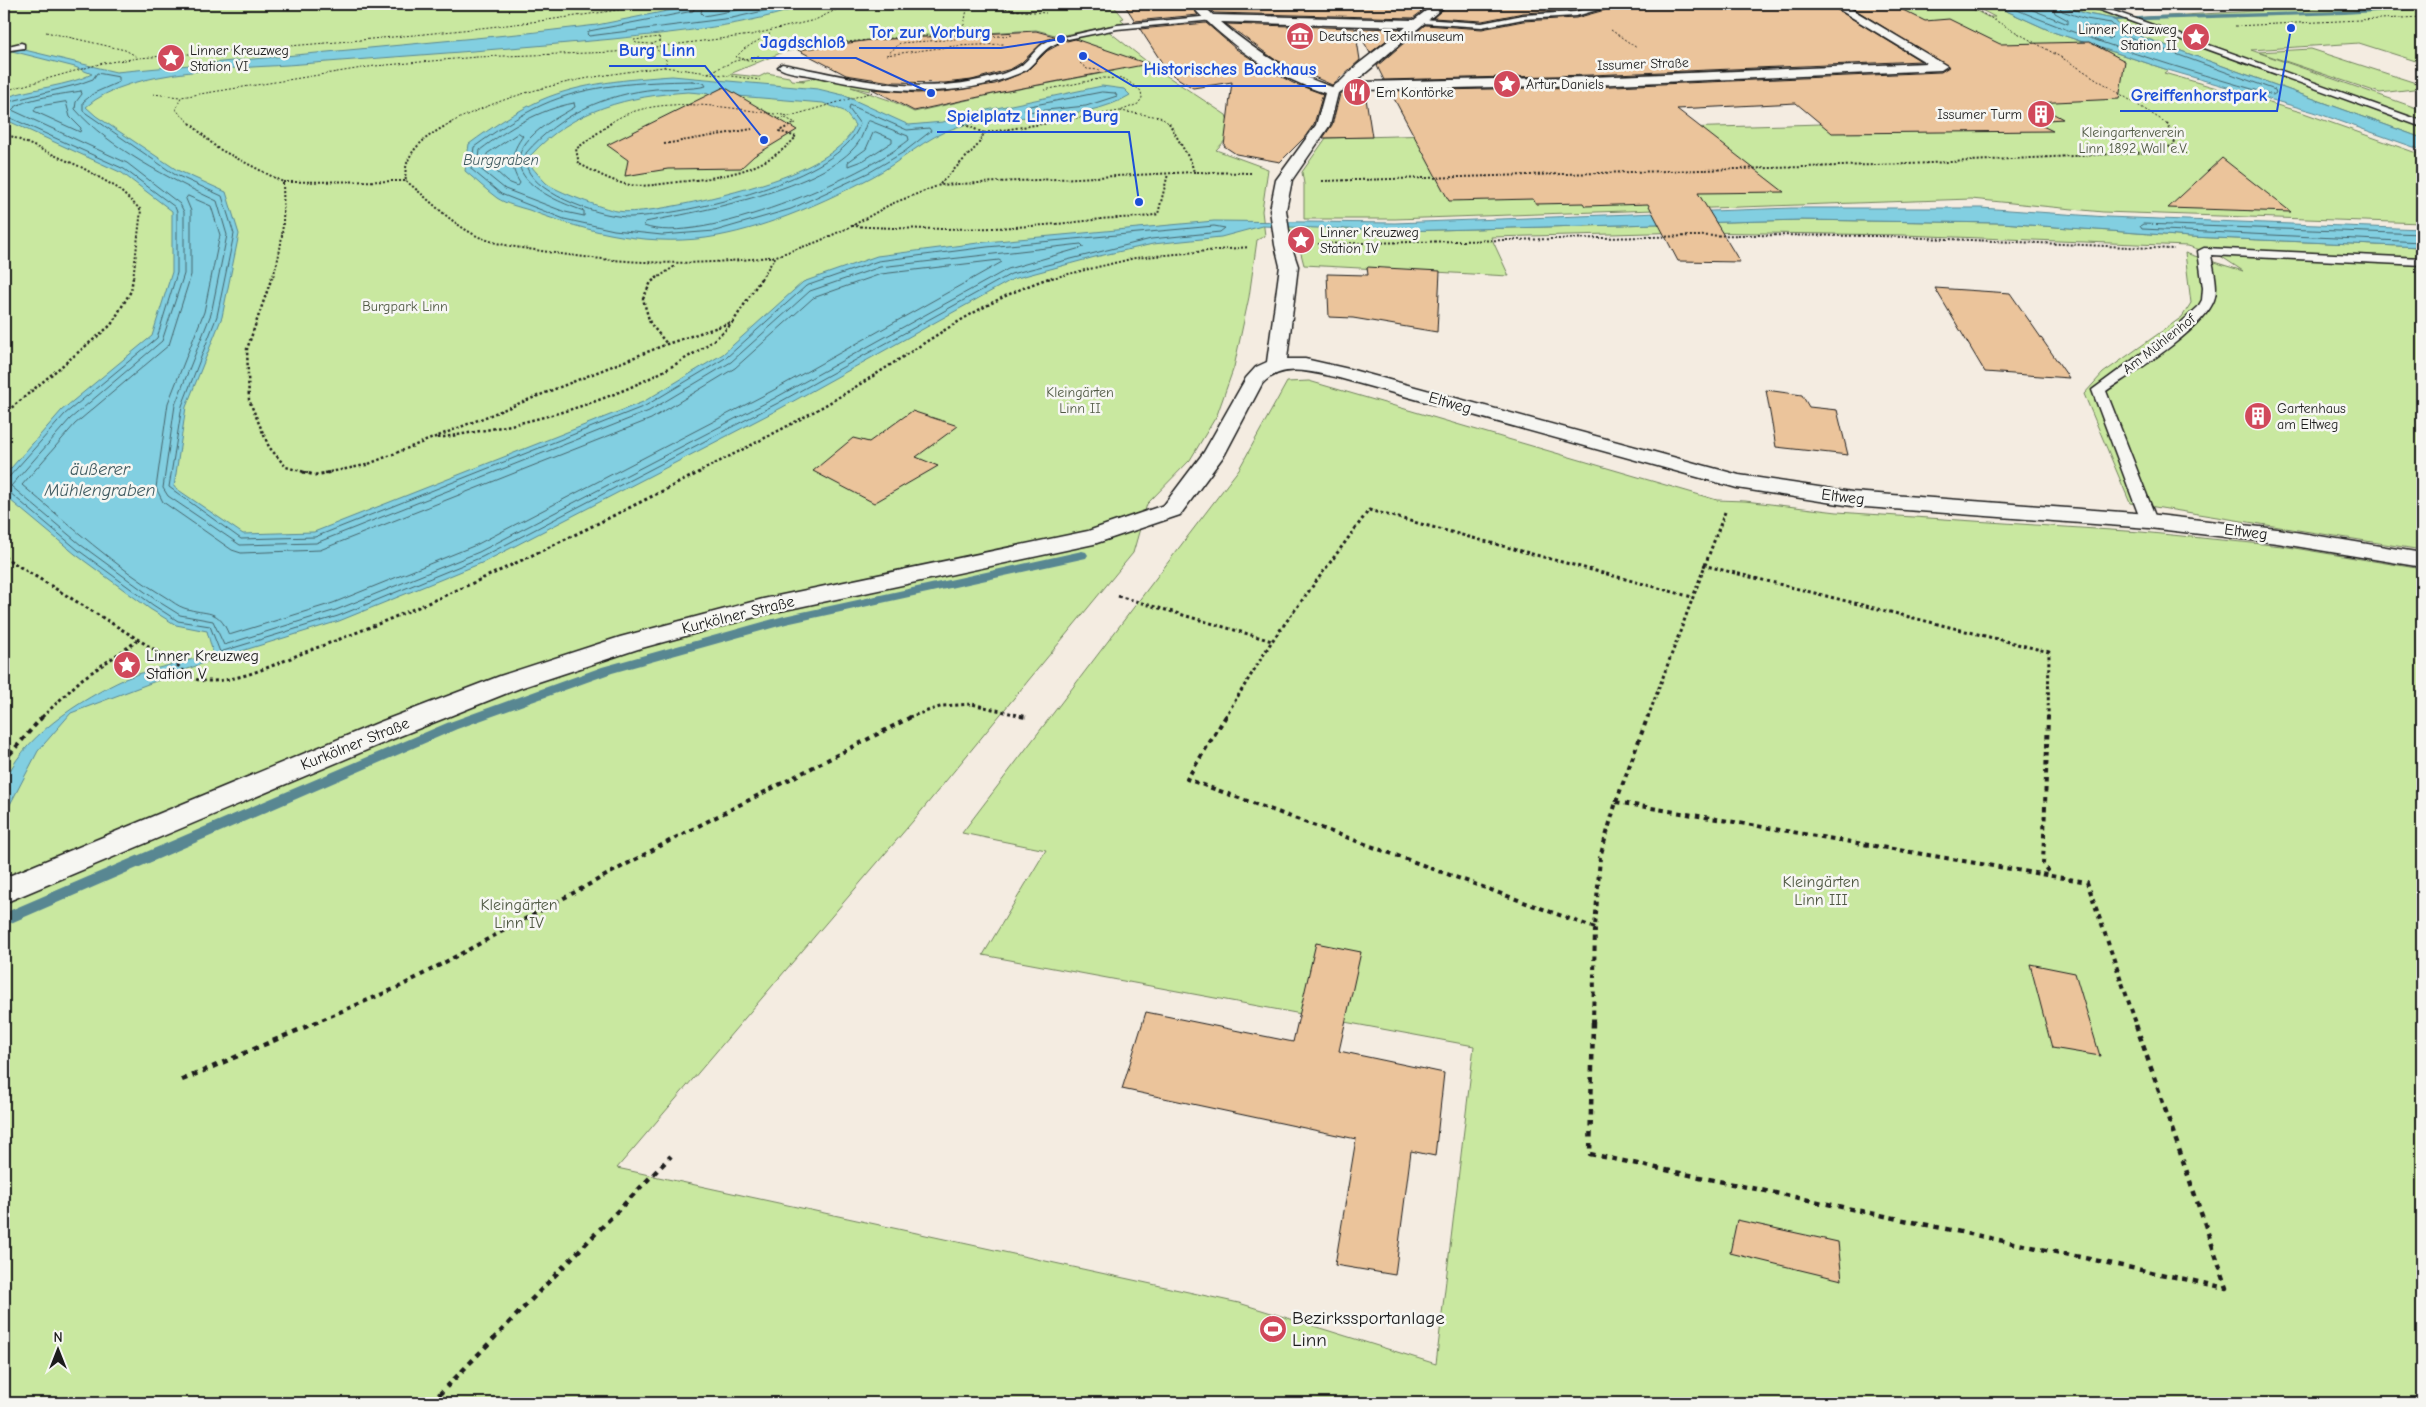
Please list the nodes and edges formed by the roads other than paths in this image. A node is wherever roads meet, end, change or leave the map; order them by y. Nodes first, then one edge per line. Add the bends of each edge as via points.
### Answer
1 (1196, 4) edge
2 (1442, 4) edge
3 (1836, 4) edge
4 (2087, 4) edge
5 (2095, 4) edge
6 (1601, 6) dead end
7 (1211, 18) junction
8 (1420, 23) junction
9 (1069, 37) dead end
10 (1052, 42) road end
11 (20, 46) dead end
12 (4, 49) edge
13 (782, 67) dead end
14 (1346, 84) junction
15 (1332, 91) junction
16 (2422, 124) edge
17 (2422, 262) edge
18 (1276, 365) junction
19 (2149, 521) junction
20 (2422, 560) edge
21 (4, 891) edge

1 - 7 street
2 - 8 street
3 - 14 street, Issumer Straße via 1941,66 1591,81
4 - 5 lane
4 - 16 lane
6 - 8 lane via 1576,14 1523,16 1482,25
7 - 8 street
7 - 9 lane via 1108,28
7 - 15 street via 1262,61 1307,84
8 - 14 street
10 - 13 lane via 1039,47 1030,64 1020,71 989,80 910,88 887,88
11 - 12 lane
14 - 15 street
15 - 18 street via 1323,125 1285,177 1278,210 1289,266
17 - 19 lane, Am Mühlenhof via 2204,251 2208,302 2190,324 2099,390
18 - 19 street, Eltweg via 1305,365 1342,373 1737,481 1852,499
18 - 21 street, Kurkölner Straße via 1263,371 1254,382 1214,454 1172,510 1094,537 763,607 620,646 510,682 390,729
19 - 20 street, Eltweg via 2277,536

